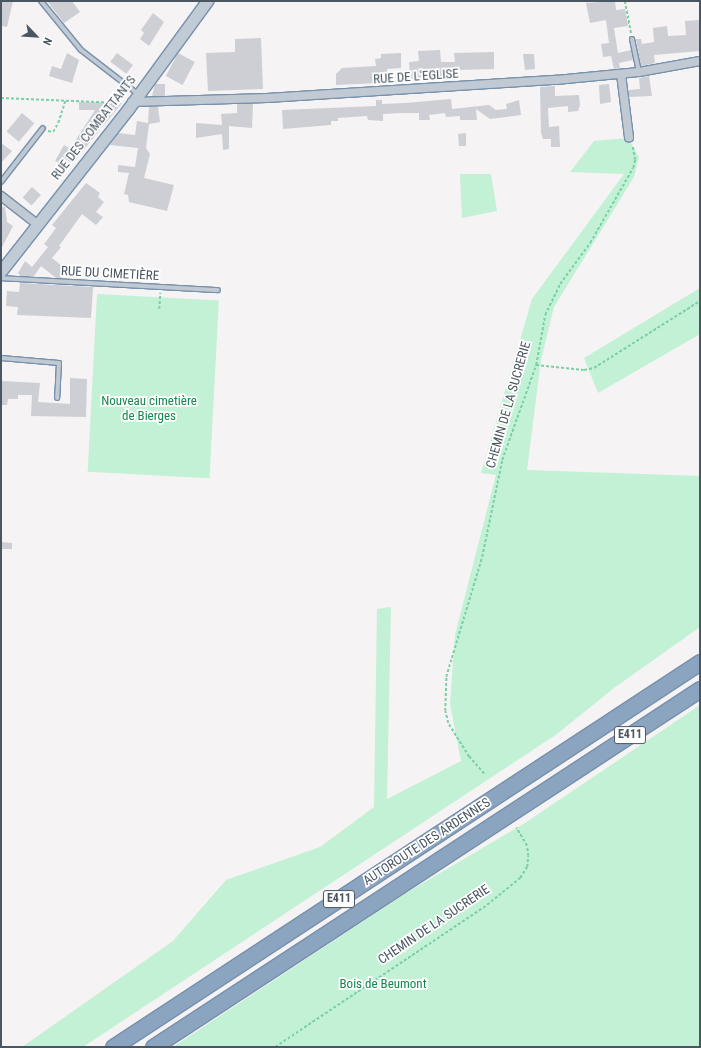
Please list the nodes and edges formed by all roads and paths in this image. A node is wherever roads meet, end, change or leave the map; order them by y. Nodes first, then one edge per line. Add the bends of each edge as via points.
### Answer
1 (41, 1) edge
2 (207, 1) edge
3 (625, 1) edge
4 (632, 39) joint
5 (700, 61) edge
6 (639, 72) junction
7 (621, 74) junction
8 (1, 98) edge
9 (64, 101) junction
10 (133, 102) junction
11 (43, 128) joint
12 (629, 137) joint
13 (1, 182) edge
14 (1, 196) edge
15 (37, 224) junction
16 (1, 271) edge
17 (1, 278) edge
18 (160, 287) junction
19 (218, 290) dead end
20 (700, 301) edge
21 (159, 308) dead end
22 (1, 358) edge
23 (536, 365) junction
24 (57, 398) dead end
25 (700, 662) edge
26 (700, 689) edge
27 (484, 774) dead end
28 (516, 828) dead end
29 (113, 1047) edge
30 (152, 1047) edge
31 (275, 1047) edge

1 - 10 lane via 81,50
2 - 10 street, RUE DES COMBATTANTS
3 - 4 path
4 - 6 lane
5 - 6 street, RUE DE L'EGLISE
6 - 7 street, RUE DE L'EGLISE
7 - 10 street, RUE DE L'EGLISE via 267,98
7 - 12 street
8 - 9 path
9 - 10 path
9 - 11 path via 64,108 53,132
10 - 15 street, RUE DES COMBATTANTS
11 - 13 lane
12 - 23 path, CHEMIN DE LA SUCRERIE via 635,153 633,168 590,243 551,299
14 - 15 street
15 - 16 street, RUE DES COMBATTANTS
17 - 18 lane, RUE DU CIMETIÈRE
18 - 19 lane, RUE DU CIMETIÈRE
18 - 21 path
20 - 23 path via 594,368 584,370
22 - 24 lane via 59,363
23 - 27 path, CHEMIN DE LA SUCRERIE via 502,460 482,557 446,677 445,711 448,723 469,757
25 - 29 highway, AUTOROUTE DES ARDENNES / E411
26 - 30 highway, AUTOROUTE DES ARDENNES / E411
28 - 31 path, CHEMIN DE LA SUCRERIE via 527,846 528,856 527,867 520,878 482,908

